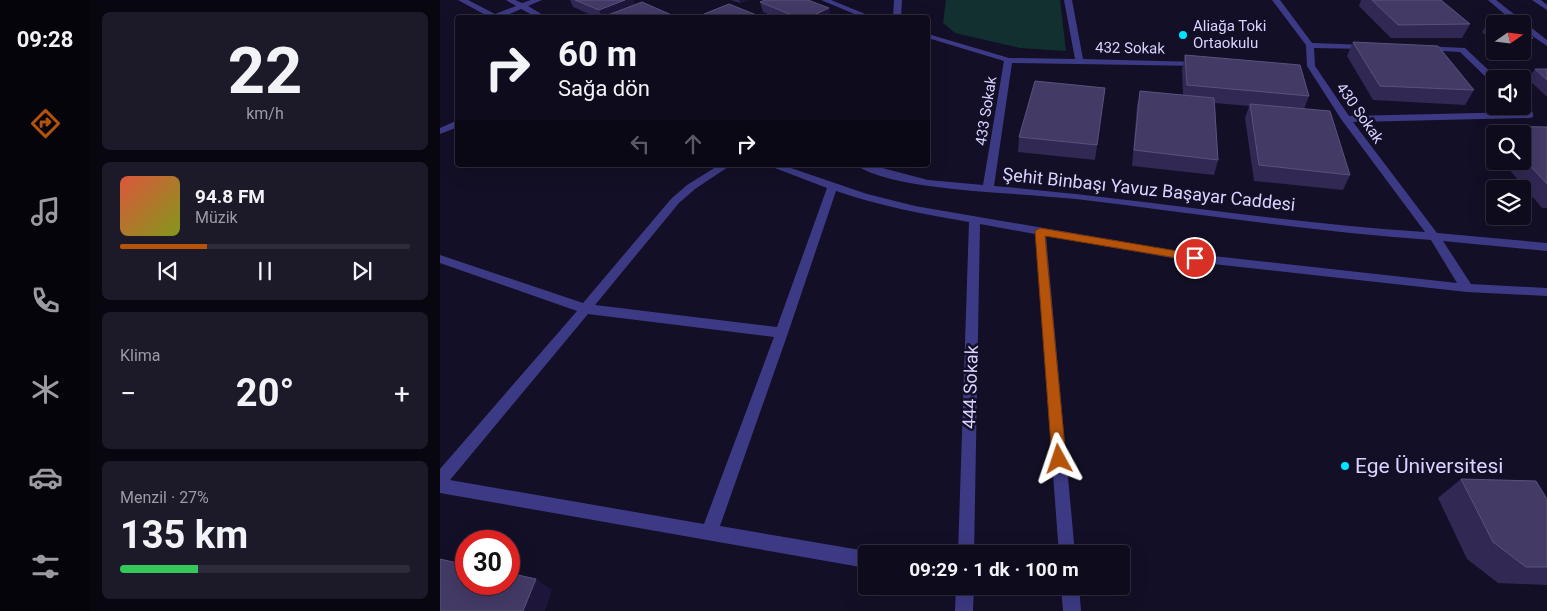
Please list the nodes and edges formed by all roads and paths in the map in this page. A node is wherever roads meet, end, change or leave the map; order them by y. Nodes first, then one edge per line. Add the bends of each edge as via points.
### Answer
1 (462, 0) edge
2 (510, 0) edge
3 (538, 0) edge
4 (826, 0) edge
5 (898, 0) edge
6 (1068, 0) edge
7 (1277, 0) edge
8 (1492, 0) edge
9 (1536, 0) edge
10 (521, 6) junction
11 (1547, 8) edge
12 (492, 15) edge
13 (501, 15) edge
14 (539, 15) edge
15 (864, 15) edge
16 (897, 15) edge
17 (1511, 15) edge
18 (1531, 31) edge
19 (930, 37) edge
20 (1547, 44) edge
21 (1310, 45) junction
22 (1376, 47) edge
23 (1414, 48) edge
24 (1008, 60) junction
25 (1079, 61) junction
26 (1205, 64) edge
27 (1486, 73) edge
28 (1530, 115) edge
29 (1346, 118) junction
30 (455, 124) edge
31 (440, 131) edge
32 (723, 167) edge
33 (777, 167) edge
34 (877, 168) edge
35 (832, 187) junction
36 (988, 189) junction
37 (975, 220) junction
38 (1040, 231) junction
39 (1434, 236) junction
40 (1547, 247) edge
41 (440, 259) edge
42 (1467, 288) junction
43 (1547, 292) edge
44 (586, 309) junction
45 (782, 333) junction
46 (440, 480) edge
47 (440, 486) edge
48 (709, 533) junction
49 (966, 545) edge
50 (1067, 545) edge
51 (858, 559) edge
52 (965, 595) edge
53 (1071, 595) edge
54 (964, 611) edge
55 (1072, 611) edge

1 - 12 street
2 - 10 street
3 - 10 street
4 - 15 street
5 - 16 street
6 - 25 street
7 - 21 street
8 - 17 street
9 - 11 street
10 - 13 street
10 - 14 street
18 - 20 street
19 - 24 street, 433 Sokak
21 - 22 street
21 - 29 street, 430 Sokak via 1307,66
23 - 27 street via 1462,50
24 - 25 street, 432 Sokak
24 - 36 street, 433 Sokak
25 - 26 street, 432 Sokak
28 - 29 street
29 - 39 street, 430 Sokak
30 - 31 street
32 - 44 street via 675,201
33 - 35 street
34 - 36 street, Şehit Binbaşı Yavuz Başayar Caddesi via 928,183
35 - 37 street via 872,199
35 - 45 street
36 - 39 street, Şehit Binbaşı Yavuz Başayar Caddesi via 1075,196 1354,231
37 - 38 street
37 - 49 street, 444 Sokak
38 - 42 street via 1195,258
38 - 50 street
39 - 40 street, Şehit Binbaşı Yavuz Başayar Caddesi
39 - 42 street
41 - 44 street
42 - 43 street
44 - 45 street
44 - 46 street
45 - 48 street
47 - 48 street
48 - 51 street
52 - 54 street
53 - 55 street

